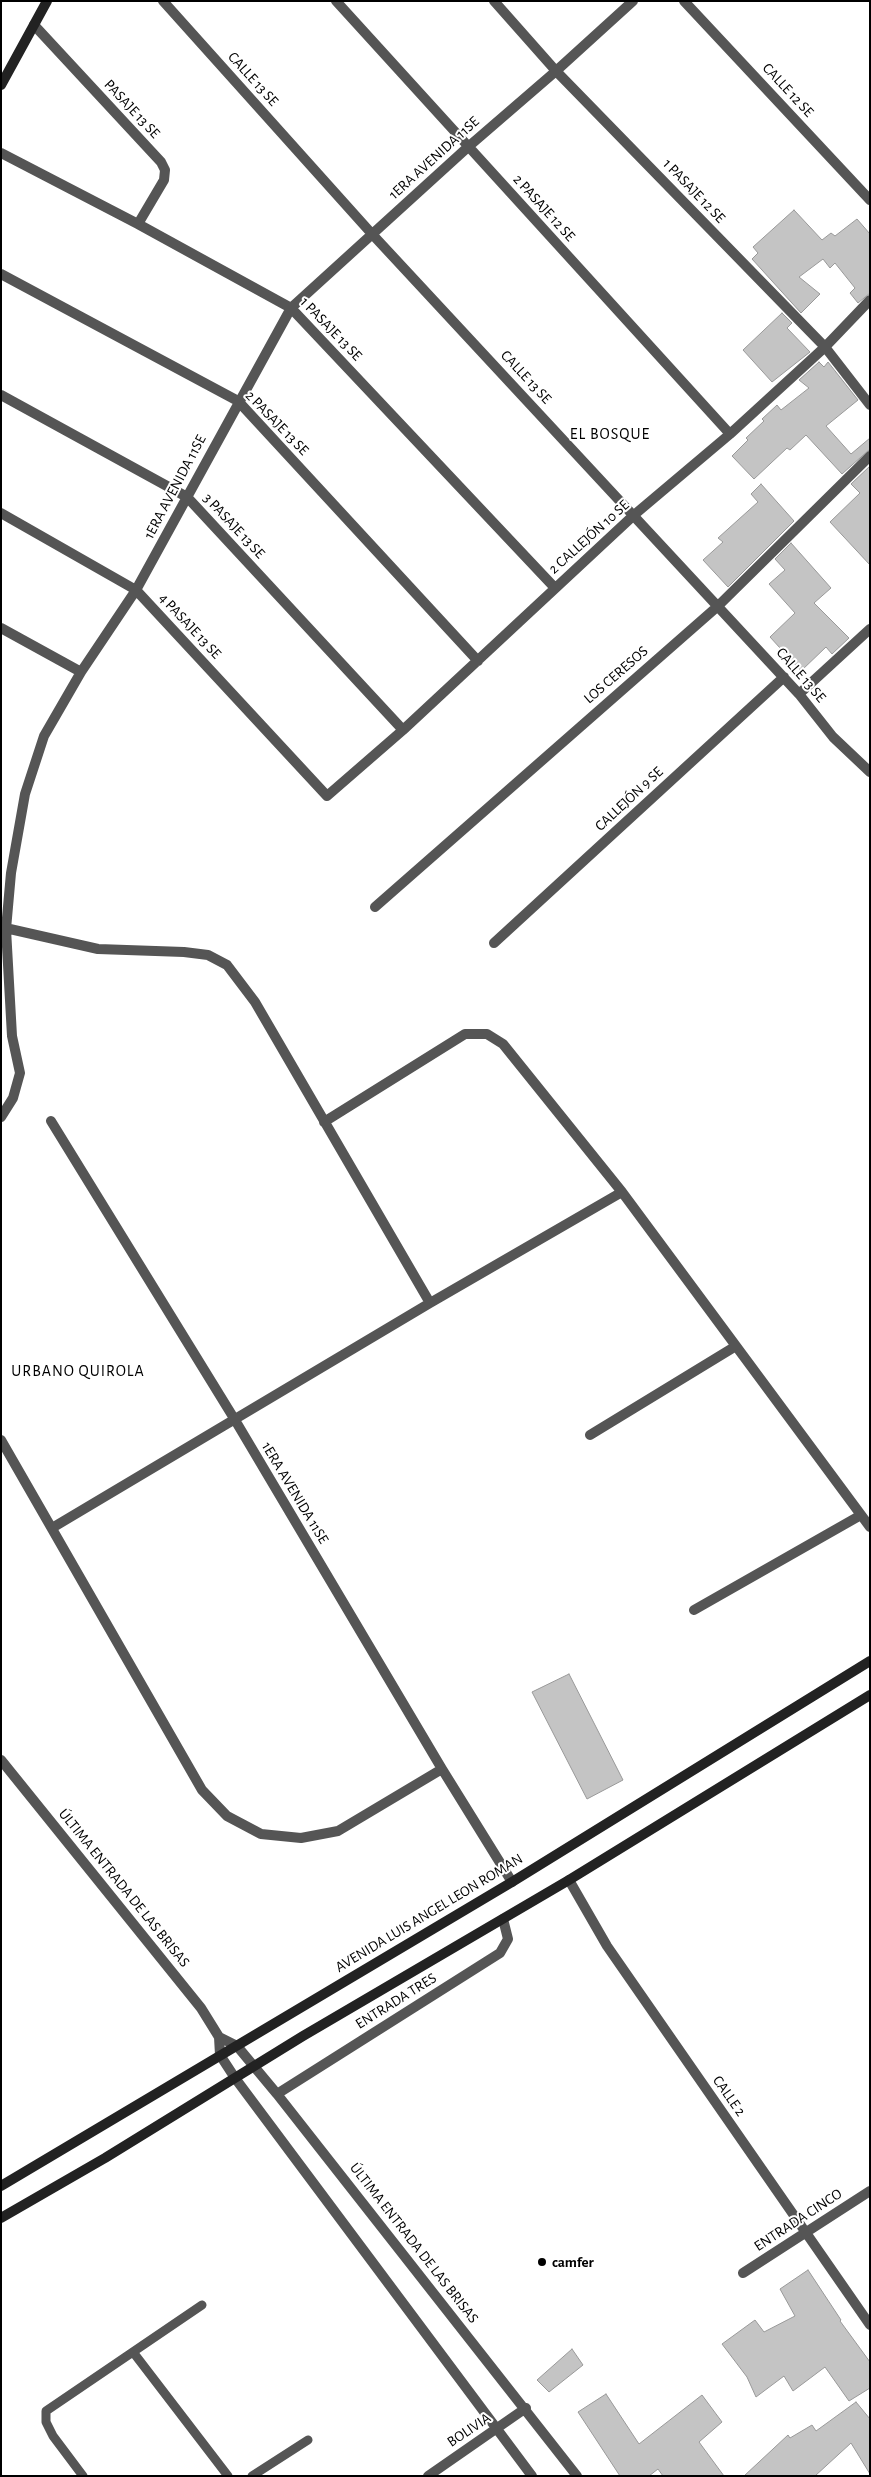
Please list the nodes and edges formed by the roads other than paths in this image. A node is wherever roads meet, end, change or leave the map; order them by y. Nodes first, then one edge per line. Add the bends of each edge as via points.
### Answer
1 (47, 1) edge
2 (163, 1) edge
3 (336, 1) edge
4 (494, 1) edge
5 (633, 1) edge
6 (684, 1) edge
7 (34, 25) junction
8 (556, 71) junction
9 (1, 85) edge
10 (468, 147) junction
11 (1, 153) edge
12 (870, 200) edge
13 (138, 224) junction
14 (372, 234) junction
15 (1, 274) edge
16 (870, 300) edge
17 (291, 308) junction
18 (825, 347) junction
19 (1, 395) edge
20 (238, 401) junction
21 (870, 405) edge
22 (730, 434) junction
23 (870, 456) edge
24 (187, 497) junction
25 (1, 513) edge
26 (634, 515) junction
27 (556, 588) junction
28 (136, 590) junction
29 (718, 606) junction
30 (1, 628) edge
31 (870, 629) edge
32 (478, 661) junction
33 (81, 672) junction
34 (784, 677) junction
35 (799, 694) junction
36 (403, 730) junction
37 (870, 772) edge
38 (327, 796) joint
39 (375, 907) dead end
40 (4, 928) edge
41 (494, 943) dead end
42 (2, 1117) edge
43 (51, 1120) dead end
44 (324, 1122) junction
45 (622, 1192) junction
46 (430, 1303) junction
47 (736, 1346) junction
48 (235, 1420) junction
49 (590, 1435) dead end
50 (1, 1440) edge
51 (861, 1515) junction
52 (870, 1527) edge
53 (52, 1528) junction
54 (694, 1610) dead end
55 (870, 1661) edge
56 (870, 1695) edge
57 (1, 1760) edge
58 (442, 1769) junction
59 (569, 1880) junction
60 (512, 1882) junction
61 (502, 1919) junction
62 (219, 2037) junction
63 (237, 2046) junction
64 (220, 2056) junction
65 (253, 2067) junction
66 (235, 2078) junction
67 (277, 2094) junction
68 (1, 2186) edge
69 (870, 2191) edge
70 (1, 2218) edge
71 (807, 2234) junction
72 (743, 2273) dead end
73 (202, 2305) dead end
74 (870, 2324) edge
75 (133, 2352) junction
76 (526, 2408) junction
77 (498, 2429) junction
78 (308, 2440) dead end
79 (83, 2476) edge
80 (228, 2476) edge
81 (252, 2476) edge
82 (428, 2476) edge
83 (532, 2476) edge
84 (577, 2476) edge

1 - 7 main road
2 - 14 street, CALLE 13 SE
3 - 10 street, 2 PASAJE 12 SE
4 - 8 street, 1 PASAJE 12 SE
5 - 8 street, 1ERA AVENIDA 11SE
6 - 12 street, CALLE 12 SE
7 - 9 main road
7 - 13 street, PASAJE 13 SE via 161,162 165,170 164,180
8 - 10 street, 1ERA AVENIDA 11SE
8 - 18 street, 1 PASAJE 12 SE
10 - 14 street, 1ERA AVENIDA 11SE
10 - 22 street, 2 PASAJE 12 SE
11 - 13 street, 1 PASAJE 13 SE
13 - 17 street, 1 PASAJE 13 SE
14 - 17 street, 1ERA AVENIDA 11SE
14 - 26 street, CALLE 13 SE
15 - 20 street, 2 PASAJE 13 SE
16 - 18 street, 2 CALLEJÓN 10 SE
17 - 20 street, 1ERA AVENIDA 11SE
17 - 27 street, 1 PASAJE 13 SE
18 - 21 street, 1 PASAJE 12 SE
18 - 22 street, 2 CALLEJÓN 10 SE
19 - 24 street, 3 PASAJE 13 SE
20 - 24 street, 1ERA AVENIDA 11SE
20 - 32 street, 2 PASAJE 13 SE
22 - 26 street, 2 CALLEJÓN 10 SE
23 - 29 street, LOS CERESOS
24 - 28 street, 1ERA AVENIDA 11SE
24 - 36 street, 3 PASAJE 13 SE
25 - 28 street, 4 PASAJE 13 SE
26 - 27 street, 2 CALLEJÓN 10 SE
26 - 29 street, CALLE 13 SE
27 - 32 street, 2 CALLEJÓN 10 SE
28 - 33 street, 1ERA AVENIDA 11SE
28 - 38 street, 4 PASAJE 13 SE
29 - 34 street, CALLE 13 SE
29 - 39 street, LOS CERESOS
30 - 33 street
31 - 35 street
32 - 36 street, 2 CALLEJÓN 10 SE
33 - 40 street, 1ERA AVENIDA 11SE via 44,736 26,794
34 - 35 street, CALLE 13 SE
34 - 41 street, CALLEJÓN 9 SE
35 - 37 street, CALLE 13 SE via 833,737
36 - 38 street, 2 CALLEJÓN 10 SE
40 - 42 street, 1ERA AVENIDA 11SE via 12,1036 20,1073 13,1098
40 - 44 street via 98,949 208,955 227,965 254,1002
43 - 48 street, 1ERA AVENIDA 11SE
44 - 45 street via 465,1034 487,1034 504,1044
44 - 46 street
45 - 46 street
45 - 47 street
46 - 48 street
47 - 49 street
47 - 51 street
48 - 53 street
48 - 58 street, 1ERA AVENIDA 11SE
50 - 53 street
51 - 52 street
51 - 54 street
53 - 58 street via 202,1790 227,1816 261,1834 302,1838 338,1831
55 - 60 main road, AVENIDA LUIS ANGEL LEON ROMAN
56 - 59 main road
57 - 62 street, ÚLTIMA ENTRADA DE LAS BRISAS via 201,2008
58 - 60 street, 1ERA AVENIDA 11SE
59 - 61 main road
59 - 71 street, CALLE 2 via 607,1946
60 - 63 main road, AVENIDA LUIS ANGEL LEON ROMAN
61 - 65 main road
61 - 67 street, ENTRADA TRES via 508,1939 500,1953
62 - 63 street, ÚLTIMA ENTRADA DE LAS BRISAS
62 - 64 street, ÚLTIMA ENTRADA DE LAS BRISAS
63 - 64 main road, AVENIDA LUIS ANGEL LEON ROMAN
63 - 65 street, ÚLTIMA ENTRADA DE LAS BRISAS
64 - 66 street
64 - 68 main road, AVENIDA LUIS ANGEL LEON ROMAN
65 - 66 main road
65 - 67 street, ÚLTIMA ENTRADA DE LAS BRISAS
66 - 70 main road
66 - 77 street
67 - 76 street, ÚLTIMA ENTRADA DE LAS BRISAS
69 - 71 street, ENTRADA CINCO
71 - 72 street, ENTRADA CINCO
71 - 74 street, CALLE 2
73 - 75 lane
75 - 79 lane via 46,2411 46,2422 53,2436
75 - 80 lane
76 - 77 street, BOLIVIA
76 - 84 street, ÚLTIMA ENTRADA DE LAS BRISAS
77 - 82 street, BOLIVIA
77 - 83 street
78 - 81 lane

